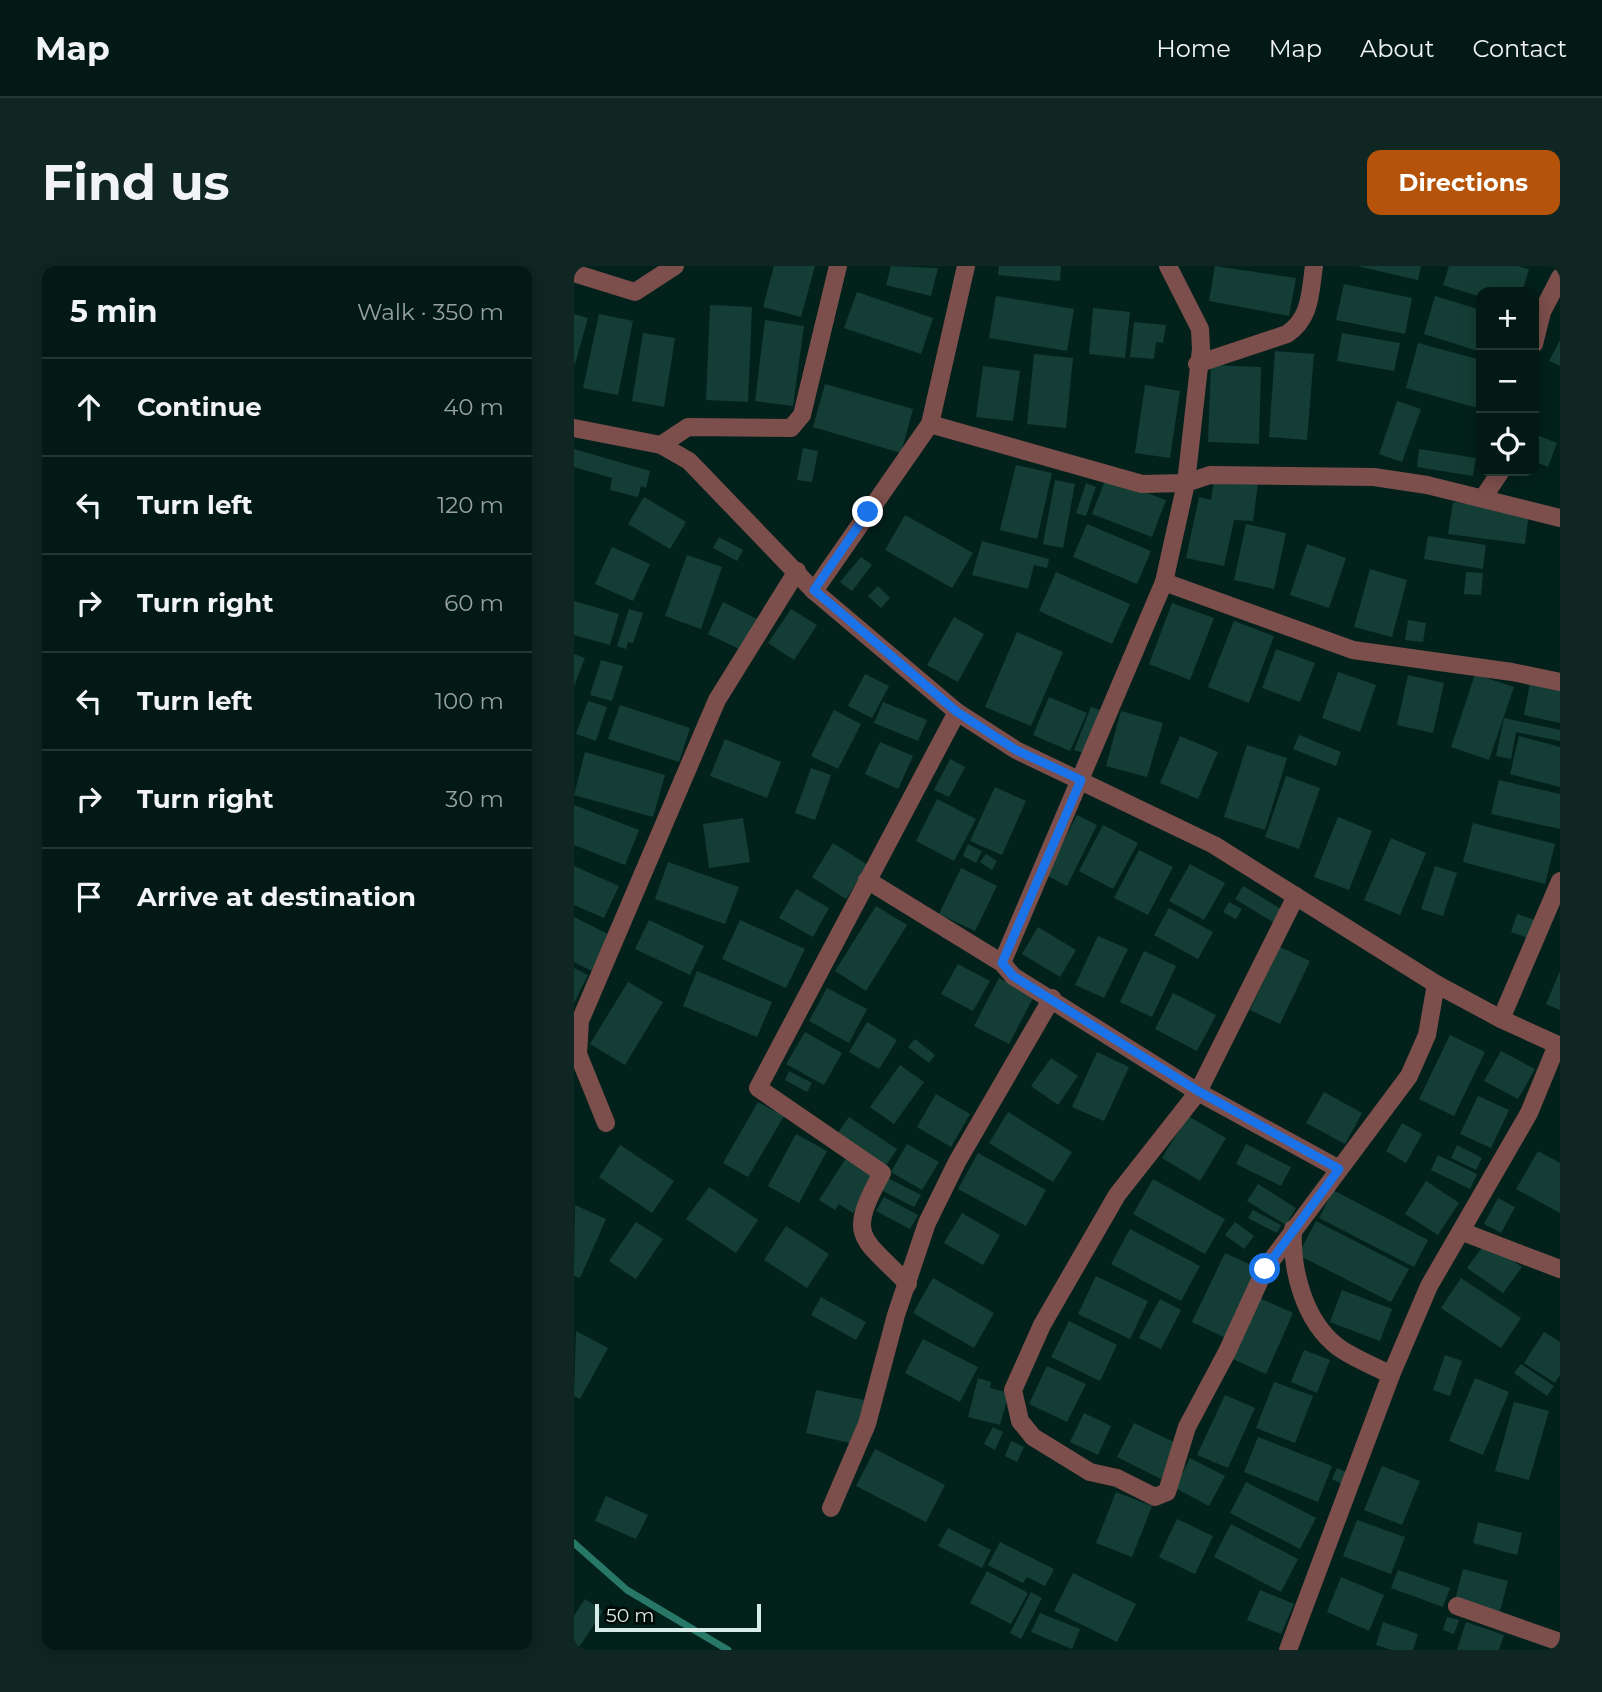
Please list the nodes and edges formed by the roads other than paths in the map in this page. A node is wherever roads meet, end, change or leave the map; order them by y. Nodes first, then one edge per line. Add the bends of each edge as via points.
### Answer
1 (675, 266) edge
2 (838, 266) edge
3 (966, 266) edge
4 (1168, 266) edge
5 (1314, 266) edge
6 (574, 273) edge
7 (1560, 277) edge
8 (1539, 324) edge
9 (1197, 364) junction
10 (930, 424) junction
11 (574, 428) edge
12 (661, 445) junction
13 (1498, 476) edge
14 (1186, 483) junction
15 (1483, 498) junction
16 (1560, 518) edge
17 (797, 571) junction
18 (1164, 582) junction
19 (814, 590) junction
20 (1560, 682) edge
21 (957, 712) junction
22 (1081, 780) junction
23 (867, 880) junction
24 (1560, 881) edge
25 (1296, 896) junction
26 (1002, 963) junction
27 (1436, 984) junction
28 (1052, 998) junction
29 (1501, 1019) junction
30 (1559, 1045) edge
31 (1198, 1091) junction
32 (606, 1123) dead end
33 (1339, 1169) junction
34 (1293, 1229) junction
35 (1463, 1232) junction
36 (1560, 1269) edge
37 (908, 1284) junction
38 (1391, 1375) junction
39 (831, 1508) dead end
40 (1457, 1606) dead end
41 (1560, 1642) edge
42 (1288, 1650) edge

1 - 6 street via 635,292
2 - 12 street via 802,415 791,428 688,427
3 - 10 street
4 - 9 street via 1200,329
5 - 9 street via 1307,314 1298,327
7 - 8 street
9 - 14 street
10 - 14 street via 1142,484
10 - 19 street
11 - 12 street
12 - 17 street via 689,461
13 - 15 street
14 - 15 street via 1210,474 1374,477
14 - 18 street
15 - 16 street
17 - 19 street
17 - 32 street via 717,700 580,1021 578,1054
18 - 20 street via 1353,650
18 - 22 street
19 - 21 street
21 - 22 street via 1016,750
21 - 23 street
22 - 25 street via 1214,845
22 - 26 street
23 - 26 street
23 - 37 street via 758,1088 882,1173 860,1216 861,1232
24 - 29 street
25 - 27 street
25 - 31 street
26 - 28 street via 1013,976
27 - 29 street
27 - 33 street via 1427,1035 1409,1076
28 - 31 street
28 - 37 street via 957,1162 927,1223
29 - 30 street
30 - 35 street via 1529,1113
31 - 33 street
31 - 34 street via 1117,1195 1042,1325 1013,1390 1020,1422 1033,1437 1090,1472 1117,1478 1155,1497 1167,1492 1187,1427 1265,1269
33 - 34 street
34 - 38 street via 1298,1282 1316,1324 1338,1347
35 - 36 street
35 - 38 street via 1429,1286
37 - 39 street via 866,1424
38 - 42 street
40 - 41 street

